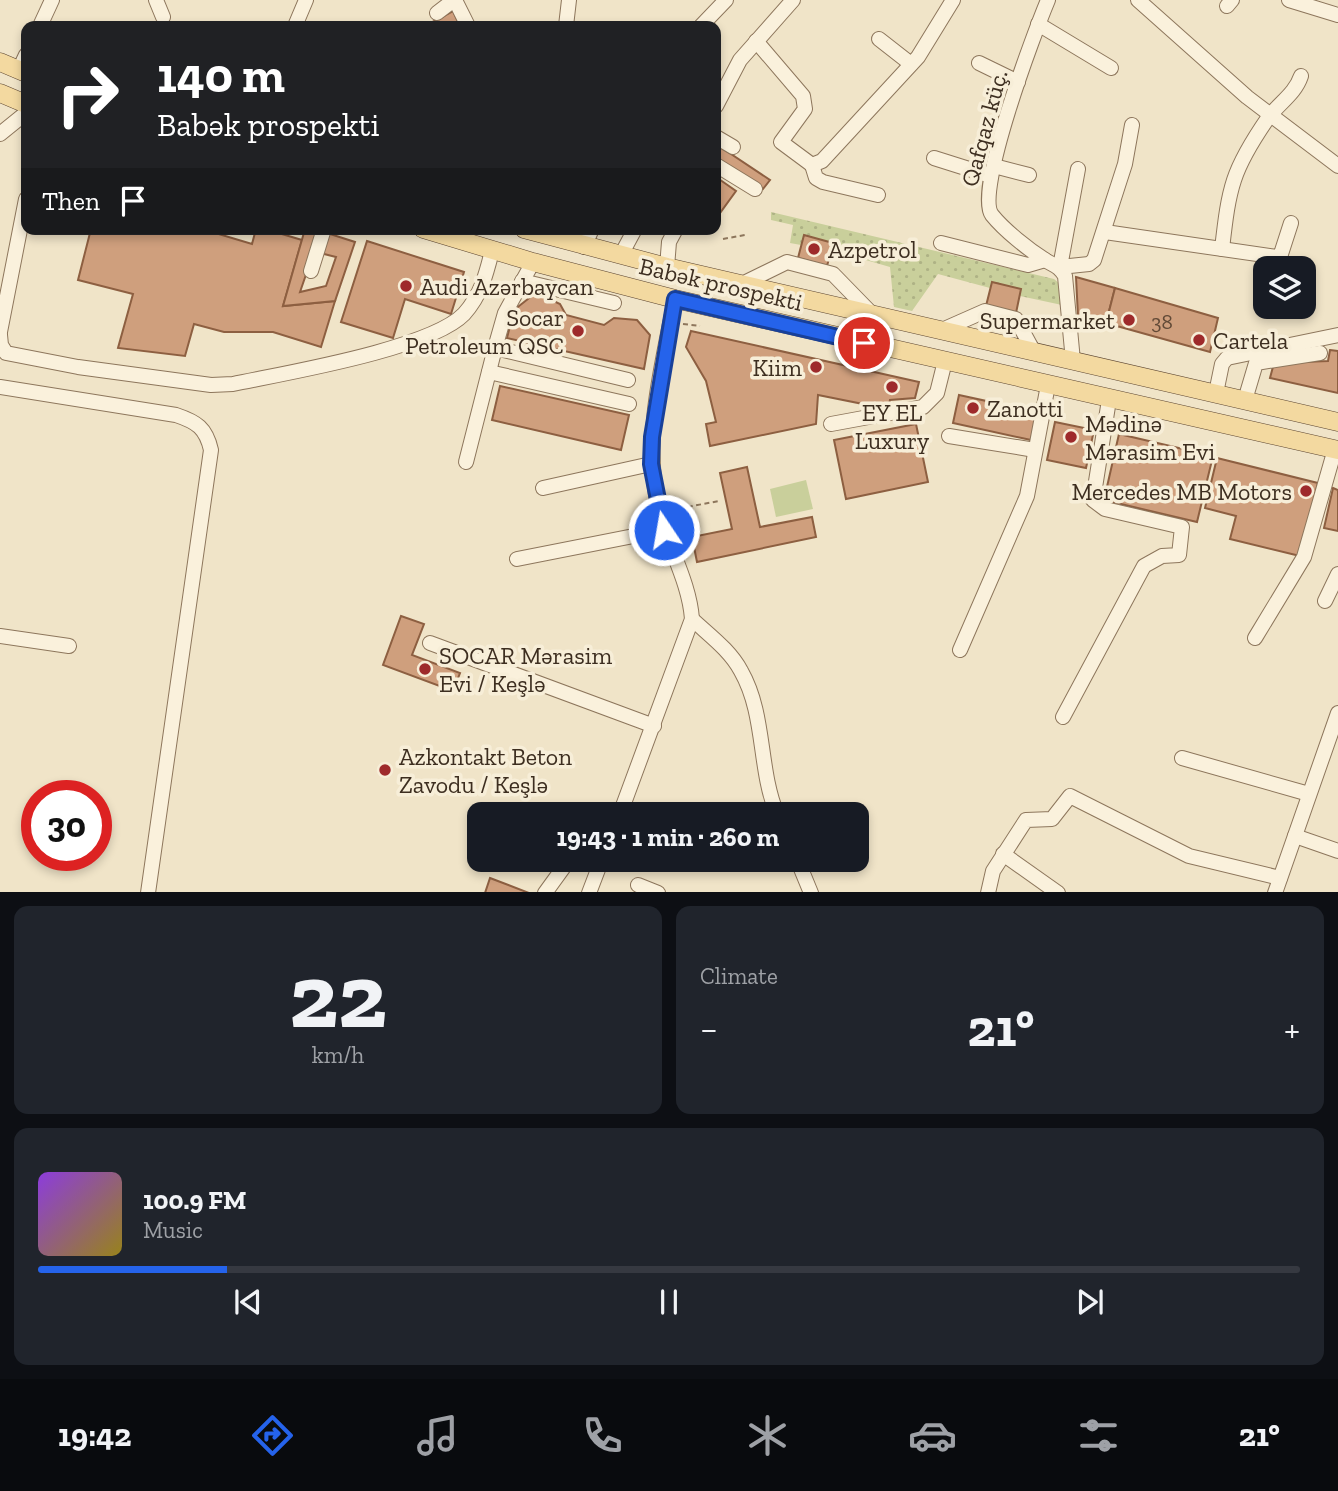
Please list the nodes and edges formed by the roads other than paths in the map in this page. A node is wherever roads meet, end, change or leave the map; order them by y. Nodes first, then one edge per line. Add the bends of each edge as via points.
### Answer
1 (52, 0) edge
2 (156, 0) edge
3 (306, 0) edge
4 (455, 0) edge
5 (569, 0) edge
6 (726, 0) edge
7 (793, 0) edge
8 (953, 0) edge
9 (1048, 0) edge
10 (1138, 0) edge
11 (1289, 0) edge
12 (437, 13) dead end
13 (1338, 15) edge
14 (163, 17) dead end
15 (42, 21) edge
16 (297, 21) edge
17 (466, 21) edge
18 (567, 21) edge
19 (706, 21) edge
20 (1038, 24) junction
21 (879, 39) dead end
22 (756, 41) junction
23 (0, 62) edge
24 (979, 63) dead end
25 (911, 64) junction
26 (21, 66) edge
27 (1111, 68) dead end
28 (1301, 76) dead end
29 (1018, 82) junction
30 (0, 93) edge
31 (721, 96) edge
32 (21, 102) edge
33 (1270, 115) junction
34 (21, 117) edge
35 (1132, 124) dead end
36 (0, 134) edge
37 (721, 140) edge
38 (733, 147) dead end
39 (934, 158) dead end
40 (812, 166) junction
41 (1338, 166) edge
42 (721, 168) edge
43 (1078, 169) dead end
44 (992, 171) junction
45 (1029, 175) dead end
46 (755, 189) dead end
47 (878, 195) dead end
48 (1291, 223) dead end
49 (21, 225) edge
50 (1105, 232) junction
51 (322, 235) edge
52 (442, 235) edge
53 (544, 235) edge
54 (589, 235) edge
55 (632, 235) edge
56 (673, 235) edge
57 (941, 243) dead end
58 (584, 247) junction
59 (1222, 249) junction
60 (492, 251) junction
61 (621, 256) junction
62 (1045, 260) junction
63 (533, 262) junction
64 (667, 267) junction
65 (1060, 267) junction
66 (311, 271) dead end
67 (522, 281) junction
68 (742, 284) junction
69 (675, 299) junction
70 (614, 303) dead end
71 (871, 313) junction
72 (942, 330) junction
73 (0, 334) edge
74 (1338, 335) edge
75 (495, 348) junction
76 (1034, 352) junction
77 (1320, 353) dead end
78 (1073, 361) junction
79 (945, 362) junction
80 (489, 372) junction
81 (628, 380) dead end
82 (1048, 386) junction
83 (0, 387) edge
84 (1216, 393) junction
85 (1109, 400) junction
86 (1245, 400) junction
87 (629, 404) dead end
88 (1338, 422) edge
89 (831, 424) dead end
90 (948, 436) dead end
91 (1035, 450) junction
92 (1336, 450) edge
93 (466, 462) dead end
94 (651, 464) junction
95 (543, 488) dead end
96 (664, 530) junction
97 (517, 559) dead end
98 (1338, 574) edge
99 (1325, 601) dead end
100 (692, 619) junction
101 (0, 636) edge
102 (1255, 638) dead end
103 (430, 643) dead end
104 (69, 646) dead end
105 (960, 650) dead end
106 (1338, 713) edge
107 (1063, 717) dead end
108 (654, 726) junction
109 (1335, 730) edge
110 (1182, 758) dead end
111 (1309, 794) junction
112 (625, 802) edge
113 (773, 802) edge
114 (1295, 836) junction
115 (1338, 851) edge
116 (1003, 854) junction
117 (558, 872) edge
118 (597, 872) edge
119 (803, 872) edge
120 (1280, 877) junction
121 (638, 885) dead end
122 (148, 892) edge
123 (545, 892) edge
124 (589, 892) edge
125 (658, 892) edge
126 (811, 892) edge
127 (988, 892) edge
128 (1058, 892) edge
129 (1275, 892) edge

1 - 15 street
2 - 14 street
3 - 16 street
4 - 12 street
4 - 17 street
5 - 18 street
6 - 19 street
7 - 22 street
8 - 25 street
9 - 20 street, Qafqaz küç.
10 - 33 street
11 - 13 street
20 - 27 street
20 - 29 street, Qafqaz küç.
21 - 25 street
22 - 31 street
22 - 40 street via 803,96 805,108 781,142
23 - 26 main road
24 - 29 street
25 - 40 street via 822,161
28 - 33 street
29 - 44 street, Qafqaz küç.
30 - 32 main road
33 - 41 street
33 - 59 street via 1233,176
34 - 36 street
35 - 50 street
37 - 38 street
39 - 44 street
40 - 47 street via 816,178
42 - 46 street
43 - 65 street
44 - 45 street
44 - 62 street, Qafqaz küç. via 989,210
48 - 59 street via 1277,257
49 - 73 street
50 - 59 street
50 - 65 street via 1089,264
51 - 66 street
52 - 60 main road, Babək prospekti
53 - 58 main road, Babək prospekti
54 - 58 street
55 - 61 street
56 - 64 street
57 - 62 street via 1028,265
58 - 61 main road, Babək prospekti
60 - 63 main road, Babək prospekti
60 - 73 street via 476,299 444,330 413,342 233,384 78,367 6,353
61 - 64 main road, Babək prospekti
62 - 65 street, Qafqaz küç.
63 - 67 street
63 - 69 main road, Babək prospekti
64 - 68 main road, Babək prospekti
65 - 78 street via 1067,286
67 - 70 street
67 - 75 street via 505,313
68 - 71 main road, Babək prospekti
68 - 71 street via 787,262 833,274
69 - 79 main road, Babək prospekti
69 - 94 street via 653,417
71 - 72 main road, Babək prospekti
72 - 76 main road, Babək prospekti
72 - 76 street via 985,311 1016,319
74 - 84 street via 1227,358
75 - 80 street
75 - 81 street
76 - 78 main road, Babək prospekti
77 - 86 street via 1256,363
78 - 84 main road, Babək prospekti
79 - 82 main road, Babək prospekti
79 - 89 street via 937,393 923,407
80 - 87 street
80 - 93 street
82 - 85 main road, Babək prospekti
82 - 91 street
83 - 122 street via 176,415 194,421 207,433 211,450
84 - 86 main road, Babək prospekti
85 - 92 main road, Babək prospekti
85 - 107 street via 1093,500 1105,509 1182,527 1182,542 1179,555 1162,556 1144,566
86 - 88 main road, Babək prospekti
90 - 91 street
91 - 105 street via 1027,496
92 - 102 street via 1304,557
94 - 95 street
94 - 96 street
96 - 97 street
96 - 100 street
98 - 99 street
100 - 108 street
100 - 113 street via 732,657 753,696
101 - 104 street
103 - 108 street
106 - 109 street
108 - 112 street
109 - 111 street
110 - 111 street
111 - 114 street
114 - 115 street
114 - 120 street
116 - 120 street via 1026,820 1052,819 1070,796 1189,856
116 - 127 street
116 - 128 street
117 - 123 street
118 - 124 street
119 - 126 street
120 - 129 street
121 - 125 street

